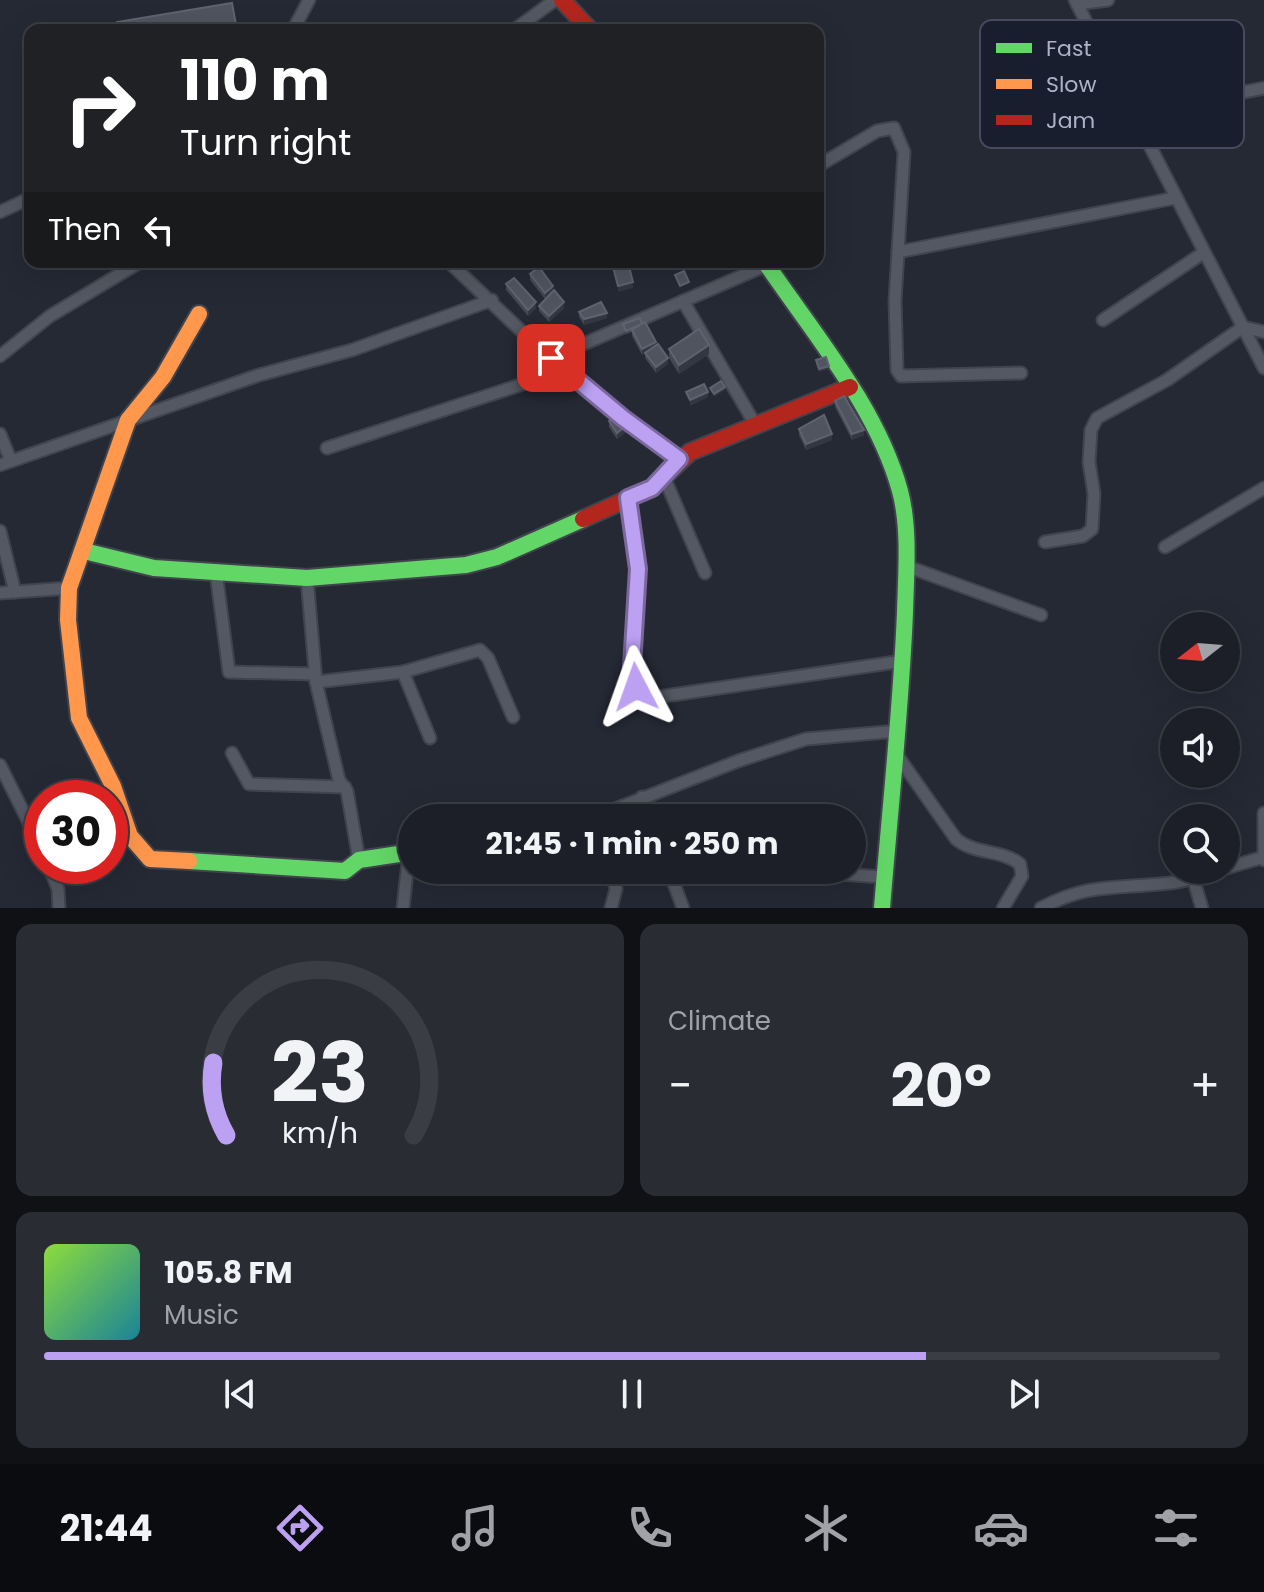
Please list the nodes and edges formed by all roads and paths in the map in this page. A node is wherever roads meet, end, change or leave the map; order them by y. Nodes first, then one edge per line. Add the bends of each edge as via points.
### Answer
1 (309, 0) edge
2 (555, 0) edge
3 (562, 0) edge
4 (1108, 0) edge
5 (1076, 2) edge
6 (1085, 20) edge
7 (296, 24) edge
8 (522, 24) edge
9 (584, 24) edge
10 (1264, 88) edge
11 (1244, 92) edge
12 (1148, 148) edge
13 (824, 162) edge
14 (1175, 198) junction
15 (24, 201) edge
16 (0, 212) edge
17 (898, 252) junction
18 (1203, 253) junction
19 (130, 268) edge
20 (456, 268) edge
21 (757, 268) edge
22 (769, 268) edge
23 (492, 300) junction
24 (683, 301) junction
25 (199, 314) dead end
26 (1103, 320) dead end
27 (1243, 327) junction
28 (1264, 332) edge
29 (0, 356) edge
30 (551, 358) junction
31 (1264, 368) edge
32 (563, 371) junction
33 (1021, 373) dead end
34 (850, 387) junction
35 (128, 420) junction
36 (755, 424) junction
37 (0, 434) edge
38 (327, 448) dead end
39 (679, 459) junction
40 (5, 463) edge
41 (664, 477) junction
42 (1264, 488) edge
43 (628, 498) junction
44 (0, 531) edge
45 (1045, 542) dead end
46 (1165, 547) dead end
47 (84, 551) junction
48 (906, 566) junction
49 (216, 572) junction
50 (705, 573) dead end
51 (307, 578) junction
52 (69, 588) junction
53 (15, 592) junction
54 (0, 593) edge
55 (1041, 615) dead end
56 (903, 661) junction
57 (403, 672) junction
58 (316, 678) junction
59 (513, 717) dead end
60 (898, 731) junction
61 (430, 738) dead end
62 (232, 753) dead end
63 (897, 755) junction
64 (0, 765) edge
65 (110, 780) edge
66 (345, 787) junction
67 (642, 797) junction
68 (626, 804) edge
69 (644, 804) edge
70 (24, 813) edge
71 (1264, 813) edge
72 (128, 838) edge
73 (398, 854) edge
74 (1264, 858) edge
75 (359, 860) junction
76 (1240, 864) edge
77 (866, 876) edge
78 (882, 877) junction
79 (1160, 881) edge
80 (56, 884) edge
81 (406, 884) edge
82 (615, 884) edge
83 (674, 884) edge
84 (1195, 884) edge
85 (59, 908) edge
86 (403, 908) edge
87 (611, 908) edge
88 (683, 908) edge
89 (882, 908) edge
90 (1003, 908) edge
91 (1041, 908) edge
92 (1202, 908) edge

1 - 7 street
2 - 8 street
3 - 9 street
4 - 5 street
5 - 6 street
10 - 11 street
12 - 14 street
13 - 17 street via 877,131 894,128 904,152
14 - 17 street
14 - 18 street
15 - 16 street
17 - 33 street via 901,376
18 - 26 street
18 - 27 street
19 - 29 street via 50,316
20 - 23 street
21 - 24 street
22 - 34 street
23 - 30 street
23 - 35 street
24 - 30 street
24 - 36 street
25 - 35 street via 163,377
27 - 28 street
27 - 31 street
27 - 45 street via 1167,380 1097,418 1089,462 1092,529 1083,536
30 - 32 street
32 - 38 street
32 - 39 street
34 - 36 street
34 - 48 street via 899,486
35 - 40 street
35 - 47 street
36 - 39 street
37 - 40 street
39 - 41 street
41 - 43 street
41 - 50 street
42 - 46 street
43 - 51 street via 482,562
43 - 56 street via 638,569 632,666 642,694 651,698
44 - 53 street
47 - 49 street via 154,568
47 - 52 street
48 - 55 street
48 - 56 street
49 - 51 street
49 - 58 street via 229,672
51 - 58 street
52 - 53 street
52 - 65 street via 79,718
53 - 54 street
56 - 60 street
57 - 58 street
57 - 59 street via 485,651
57 - 61 street
58 - 66 street
60 - 63 street
60 - 67 street via 806,739
62 - 66 street via 249,784
63 - 78 street
63 - 90 street via 956,839 968,848 1008,854 1020,864 1022,876
64 - 70 street
66 - 75 street
67 - 68 street
67 - 69 street
71 - 74 street
72 - 75 street via 143,856 163,862 345,871
73 - 75 street
74 - 76 street
77 - 78 street
78 - 89 street
79 - 91 street via 1086,889
80 - 85 street
81 - 86 street
82 - 87 street
83 - 88 street
84 - 92 street

